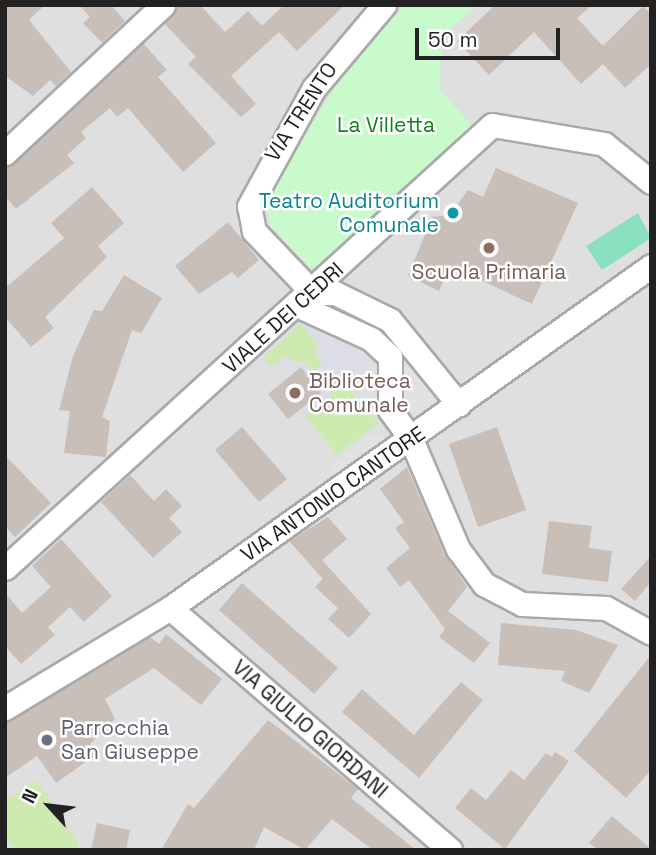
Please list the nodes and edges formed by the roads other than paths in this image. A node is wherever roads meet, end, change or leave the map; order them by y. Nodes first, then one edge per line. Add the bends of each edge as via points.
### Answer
1 (163, 5) edge
2 (384, 5) edge
3 (5, 153) edge
4 (651, 182) edge
5 (651, 266) edge
6 (306, 299) junction
7 (458, 405) junction
8 (411, 439) junction
9 (5, 568) edge
10 (170, 608) junction
11 (651, 633) edge
12 (5, 708) edge
13 (450, 850) edge

1 - 3 street
2 - 6 street, VIA TRENTO via 314,88 249,206 254,231
4 - 6 street, VIALE DEI CEDRI via 604,144 492,125
5 - 7 street, VIA ANTONIO CANTORE
6 - 7 street via 335,293 390,320
6 - 8 street, VIA TRENTO via 386,351 394,368 388,405
6 - 9 street, VIALE DEI CEDRI via 73,500
7 - 8 street, VIA ANTONIO CANTORE
8 - 10 street, VIA ANTONIO CANTORE
8 - 11 street, VIA TRENTO via 458,549 489,588 522,604 606,608
10 - 12 street, VIA ANTONIO CANTORE
10 - 13 street, VIA GIULIO GIORDANI

